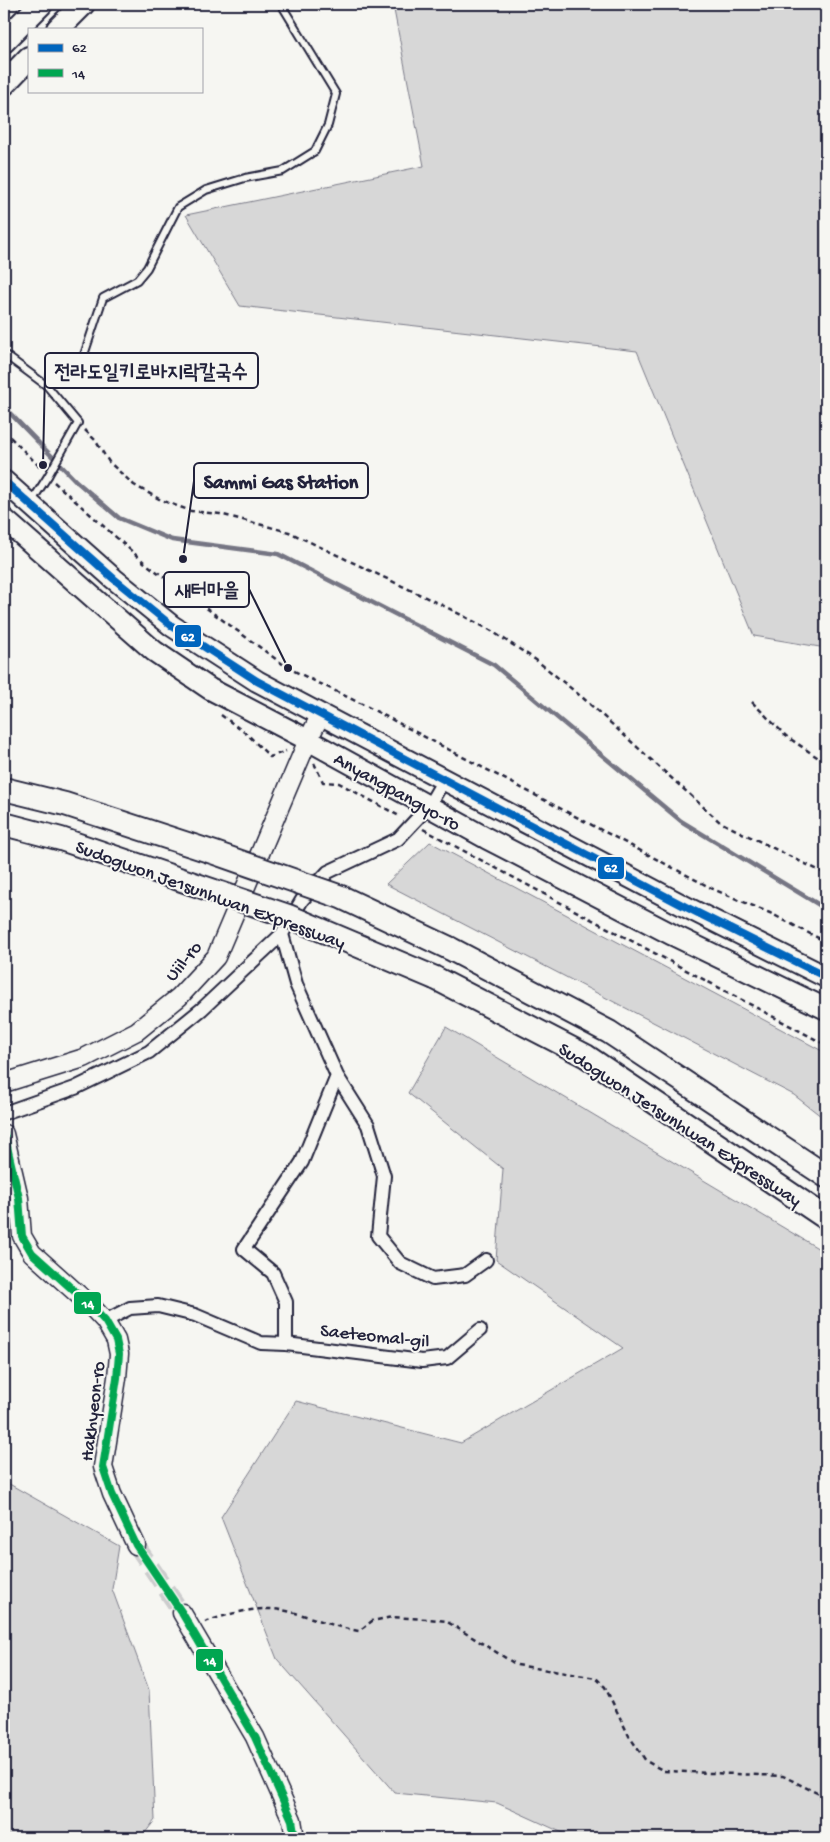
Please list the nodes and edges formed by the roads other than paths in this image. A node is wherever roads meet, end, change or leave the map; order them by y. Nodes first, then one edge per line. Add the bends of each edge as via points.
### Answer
1 (41, 4) edge
2 (83, 4) edge
3 (281, 4) edge
4 (59, 28) edge
5 (4, 41) edge
6 (28, 59) edge
7 (4, 84) edge
8 (4, 354) edge
9 (47, 386) junction
10 (4, 481) edge
11 (30, 504) junction
12 (4, 519) edge
13 (321, 714) junction
14 (308, 740) junction
15 (445, 778) junction
16 (4, 789) edge
17 (428, 807) junction
18 (4, 824) edge
19 (282, 934) junction
20 (826, 976) edge
21 (826, 1009) edge
22 (337, 1076) junction
23 (4, 1083) edge
24 (4, 1113) edge
25 (4, 1134) edge
26 (826, 1176) edge
27 (826, 1218) edge
28 (486, 1260) dead end
29 (105, 1320) junction
30 (480, 1330) dead end
31 (286, 1344) junction
32 (136, 1545) tunnel mouth
33 (186, 1620) tunnel mouth
34 (296, 1838) edge

1 - 5 highway
2 - 4 highway
3 - 9 lane via 336,94 328,125 314,150 283,170 206,190 178,207 147,268 137,280 102,298 84,355
6 - 7 highway
8 - 9 lane
9 - 11 lane, bridge via 78,423
10 - 11 main road, Anyangpangyo-ro
11 - 13 main road, Anyangpangyo-ro via 172,626 257,681
12 - 14 main road, Anyangpangyo-ro via 154,651 210,689
13 - 14 street, Uiil-ro
13 - 15 main road, Anyangpangyo-ro
14 - 17 main road, Anyangpangyo-ro
14 - 23 street, Uiil-ro via 216,957 179,997 137,1031 84,1058
15 - 17 street
15 - 20 main road, Anyangpangyo-ro
16 - 26 highway, Sudogwon Je1sunhwan Expressway, bridge via 65,804 215,852 341,897 449,948 609,1032
17 - 19 street via 398,839 328,872 302,900
17 - 21 main road, Anyangpangyo-ro via 673,935
18 - 27 highway, Sudogwon Je1sunhwan Expressway, bridge via 61,839 288,916 435,978 586,1056
19 - 22 street via 296,984
19 - 24 street via 202,1009 149,1052 75,1088
22 - 28 street via 368,1125 384,1176 378,1236 400,1264 434,1279 465,1275
22 - 31 street via 302,1162 244,1249 273,1273 286,1302
25 - 29 street, Hakhyeon-ro via 19,1198 22,1236 32,1253
29 - 31 street, Saeteomal-gil via 130,1308 158,1306 195,1315 261,1343
29 - 32 street, Hakhyeon-ro via 116,1340 119,1354 103,1467
30 - 31 street, Saeteomal-gil via 447,1358 422,1361
33 - 34 street via 256,1737 292,1820

